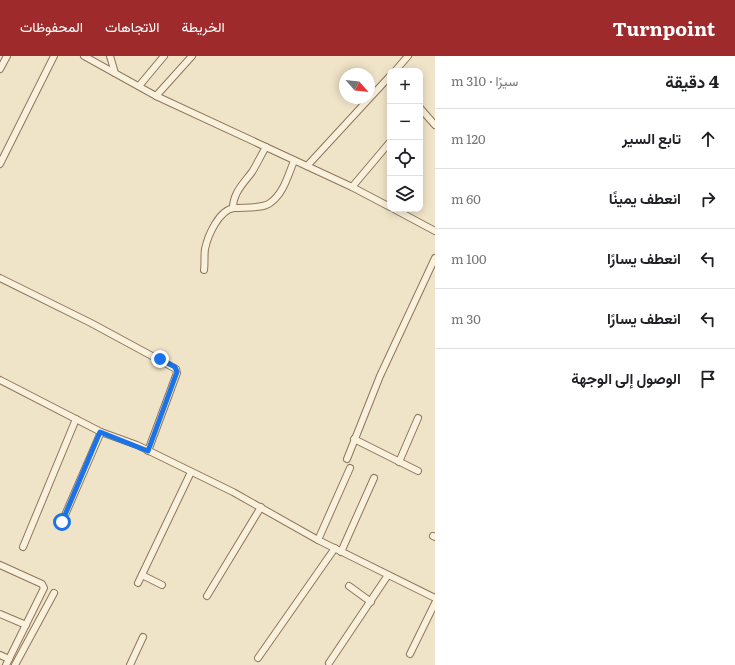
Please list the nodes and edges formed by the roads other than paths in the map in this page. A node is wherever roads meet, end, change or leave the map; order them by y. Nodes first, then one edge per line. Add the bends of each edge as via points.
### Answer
1 (6, 56) edge
2 (54, 56) edge
3 (84, 56) edge
4 (164, 56) edge
5 (192, 56) edge
6 (408, 56) edge
7 (111, 57) edge
8 (398, 68) edge
9 (0, 69) edge
10 (114, 73) junction
11 (387, 79) edge
12 (139, 86) junction
13 (156, 96) junction
14 (423, 111) edge
15 (435, 125) edge
16 (387, 146) edge
17 (266, 147) junction
18 (294, 161) junction
19 (0, 164) edge
20 (307, 166) junction
21 (352, 187) junction
22 (387, 205) edge
23 (233, 208) junction
24 (400, 212) edge
25 (435, 231) edge
26 (435, 258) edge
27 (204, 270) dead end
28 (0, 278) edge
29 (0, 380) edge
30 (418, 418) dead end
31 (76, 419) junction
32 (100, 432) junction
33 (354, 439) junction
34 (148, 451) junction
35 (347, 459) dead end
36 (399, 462) junction
37 (350, 468) dead end
38 (418, 471) dead end
39 (191, 472) junction
40 (374, 478) dead end
41 (261, 507) junction
42 (62, 522) dead end
43 (318, 540) junction
44 (23, 547) dead end
45 (335, 548) junction
46 (341, 552) junction
47 (0, 565) edge
48 (142, 575) junction
49 (388, 575) junction
50 (138, 583) dead end
51 (162, 585) dead end
52 (349, 586) dead end
53 (54, 593) dead end
54 (207, 596) dead end
55 (435, 598) edge
56 (371, 602) junction
57 (435, 603) edge
58 (0, 614) edge
59 (26, 625) junction
60 (143, 637) dead end
61 (410, 654) dead end
62 (0, 655) edge
63 (258, 658) dead end
64 (8, 662) edge
65 (329, 663) dead end
66 (15, 665) edge
67 (130, 665) edge

1 - 9 street
2 - 19 street
3 - 10 street
4 - 12 street
5 - 13 street
6 - 8 street
7 - 10 street
10 - 12 street
11 - 20 street
12 - 13 street
13 - 17 street
14 - 15 street
16 - 21 street
17 - 18 street
17 - 23 street via 238,190
18 - 20 street
18 - 23 street via 281,193 270,203 256,208
20 - 21 street
21 - 22 street
23 - 27 street via 226,211 211,231 205,249
24 - 25 street
26 - 33 street via 380,376
28 - 34 street via 176,369
29 - 31 street
30 - 36 street
31 - 32 street
31 - 44 street
32 - 34 street
32 - 42 street
33 - 35 street
33 - 36 street
34 - 39 street
36 - 38 street
37 - 43 street
39 - 41 street
39 - 48 street
40 - 46 street
41 - 43 street
41 - 54 street
43 - 45 street
45 - 46 street
45 - 63 street
46 - 49 street
47 - 59 street via 44,586
48 - 50 street
48 - 51 street
49 - 55 street
49 - 56 street
52 - 56 street
53 - 66 street
56 - 65 street
57 - 61 street
58 - 59 street
59 - 64 street
60 - 67 street
62 - 64 street

